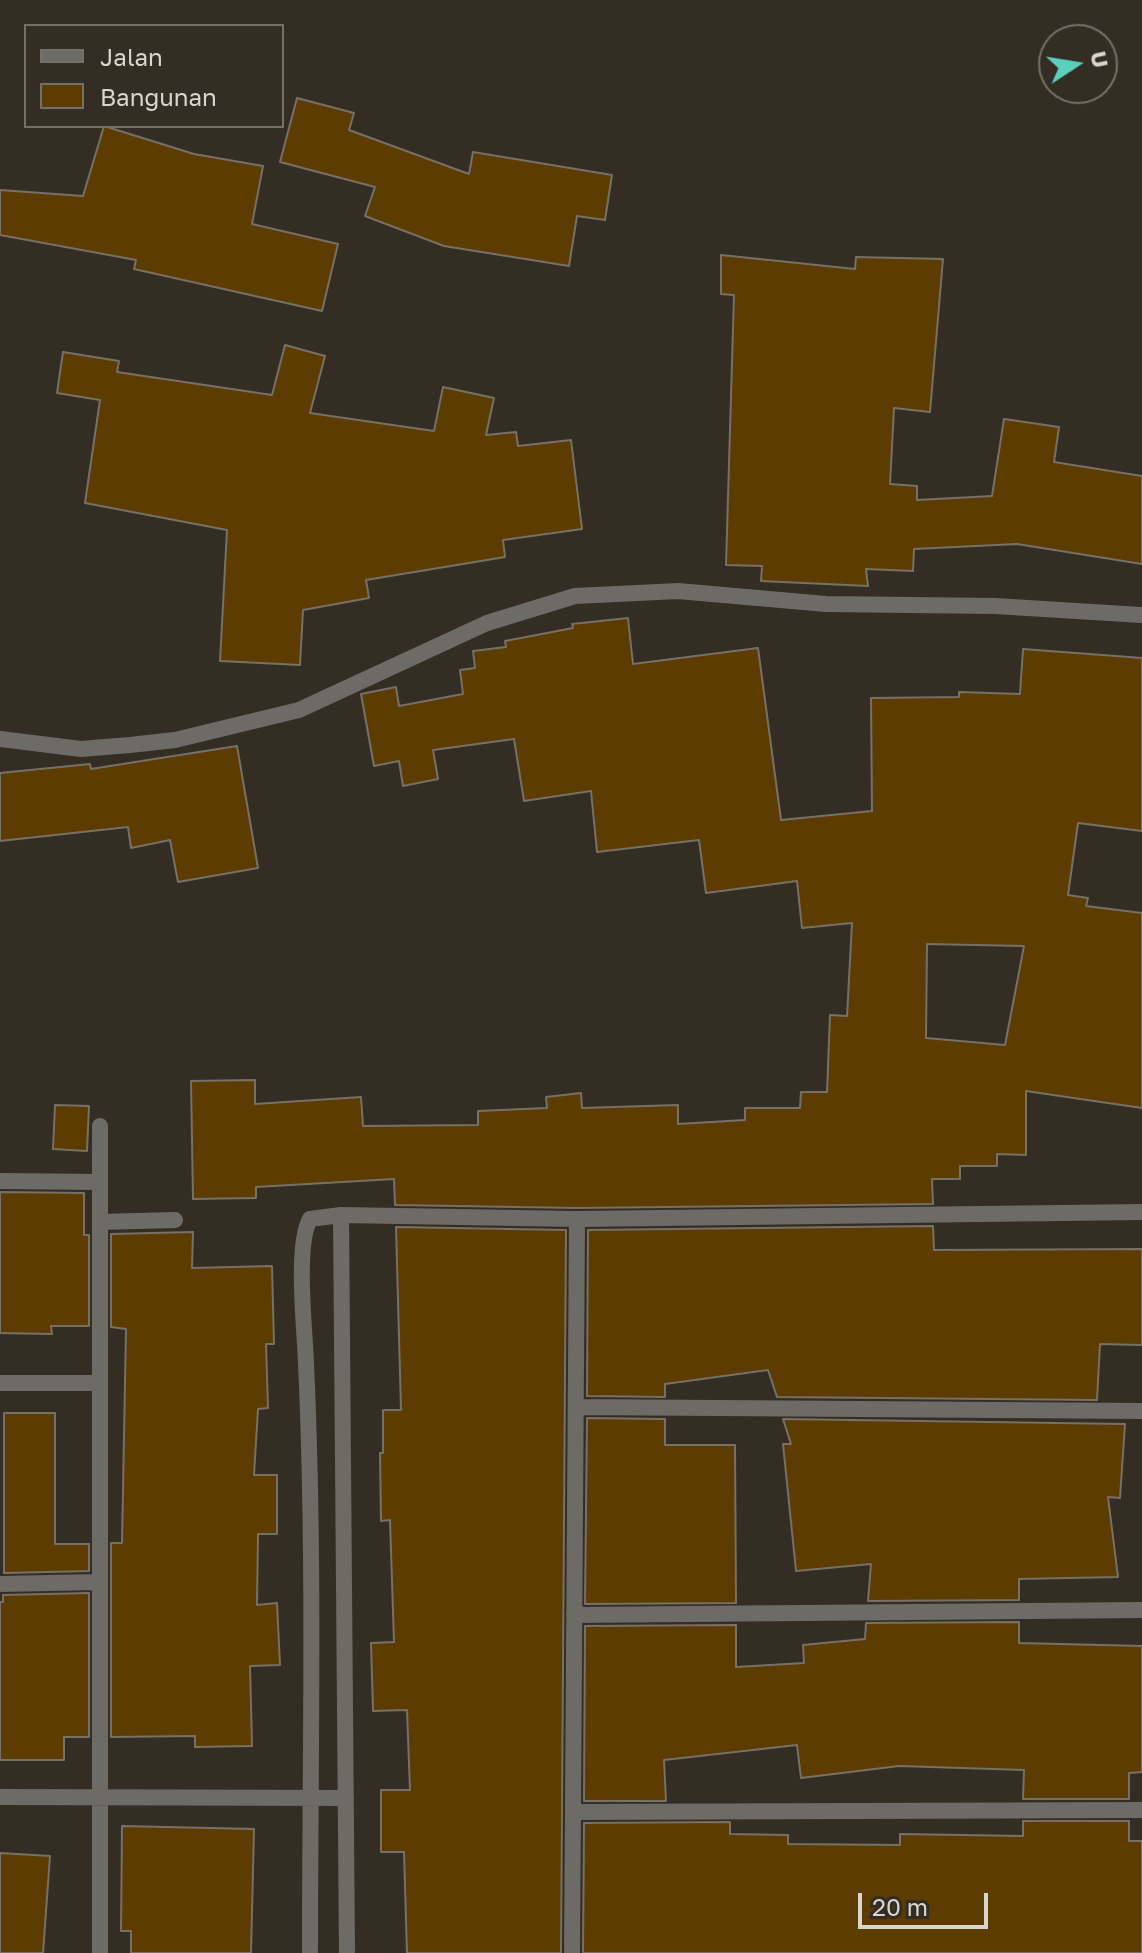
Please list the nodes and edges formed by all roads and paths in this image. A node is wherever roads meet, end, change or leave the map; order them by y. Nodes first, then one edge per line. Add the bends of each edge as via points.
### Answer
1 (1142, 615) edge
2 (0, 739) edge
3 (100, 1126) dead end
4 (0, 1181) edge
5 (100, 1182) junction
6 (1142, 1212) edge
7 (341, 1215) junction
8 (577, 1219) junction
9 (175, 1220) dead end
10 (100, 1222) junction
11 (0, 1383) edge
12 (100, 1383) junction
13 (576, 1407) junction
14 (1142, 1411) edge
15 (100, 1582) junction
16 (0, 1584) edge
17 (1142, 1610) edge
18 (574, 1615) junction
19 (0, 1797) edge
20 (100, 1797) junction
21 (310, 1798) junction
22 (346, 1798) junction
23 (1142, 1810) edge
24 (573, 1812) junction
25 (100, 1953) edge
26 (310, 1953) edge
27 (347, 1953) edge
28 (572, 1953) edge

1 - 2 street via 826,604 678,591 575,596 487,623 299,710 175,740 130,745 81,749
3 - 5 street
4 - 5 street
5 - 10 street
6 - 8 street
7 - 8 street
7 - 21 street via 310,1219 304,1230
7 - 22 street
8 - 13 street
9 - 10 street
10 - 12 street
11 - 12 street
12 - 15 street
13 - 14 street
13 - 18 street
15 - 16 street
15 - 20 street
17 - 18 street
18 - 24 street
19 - 20 street
20 - 21 street
20 - 25 street
21 - 22 street
21 - 26 street
22 - 27 street
23 - 24 street
24 - 28 street

